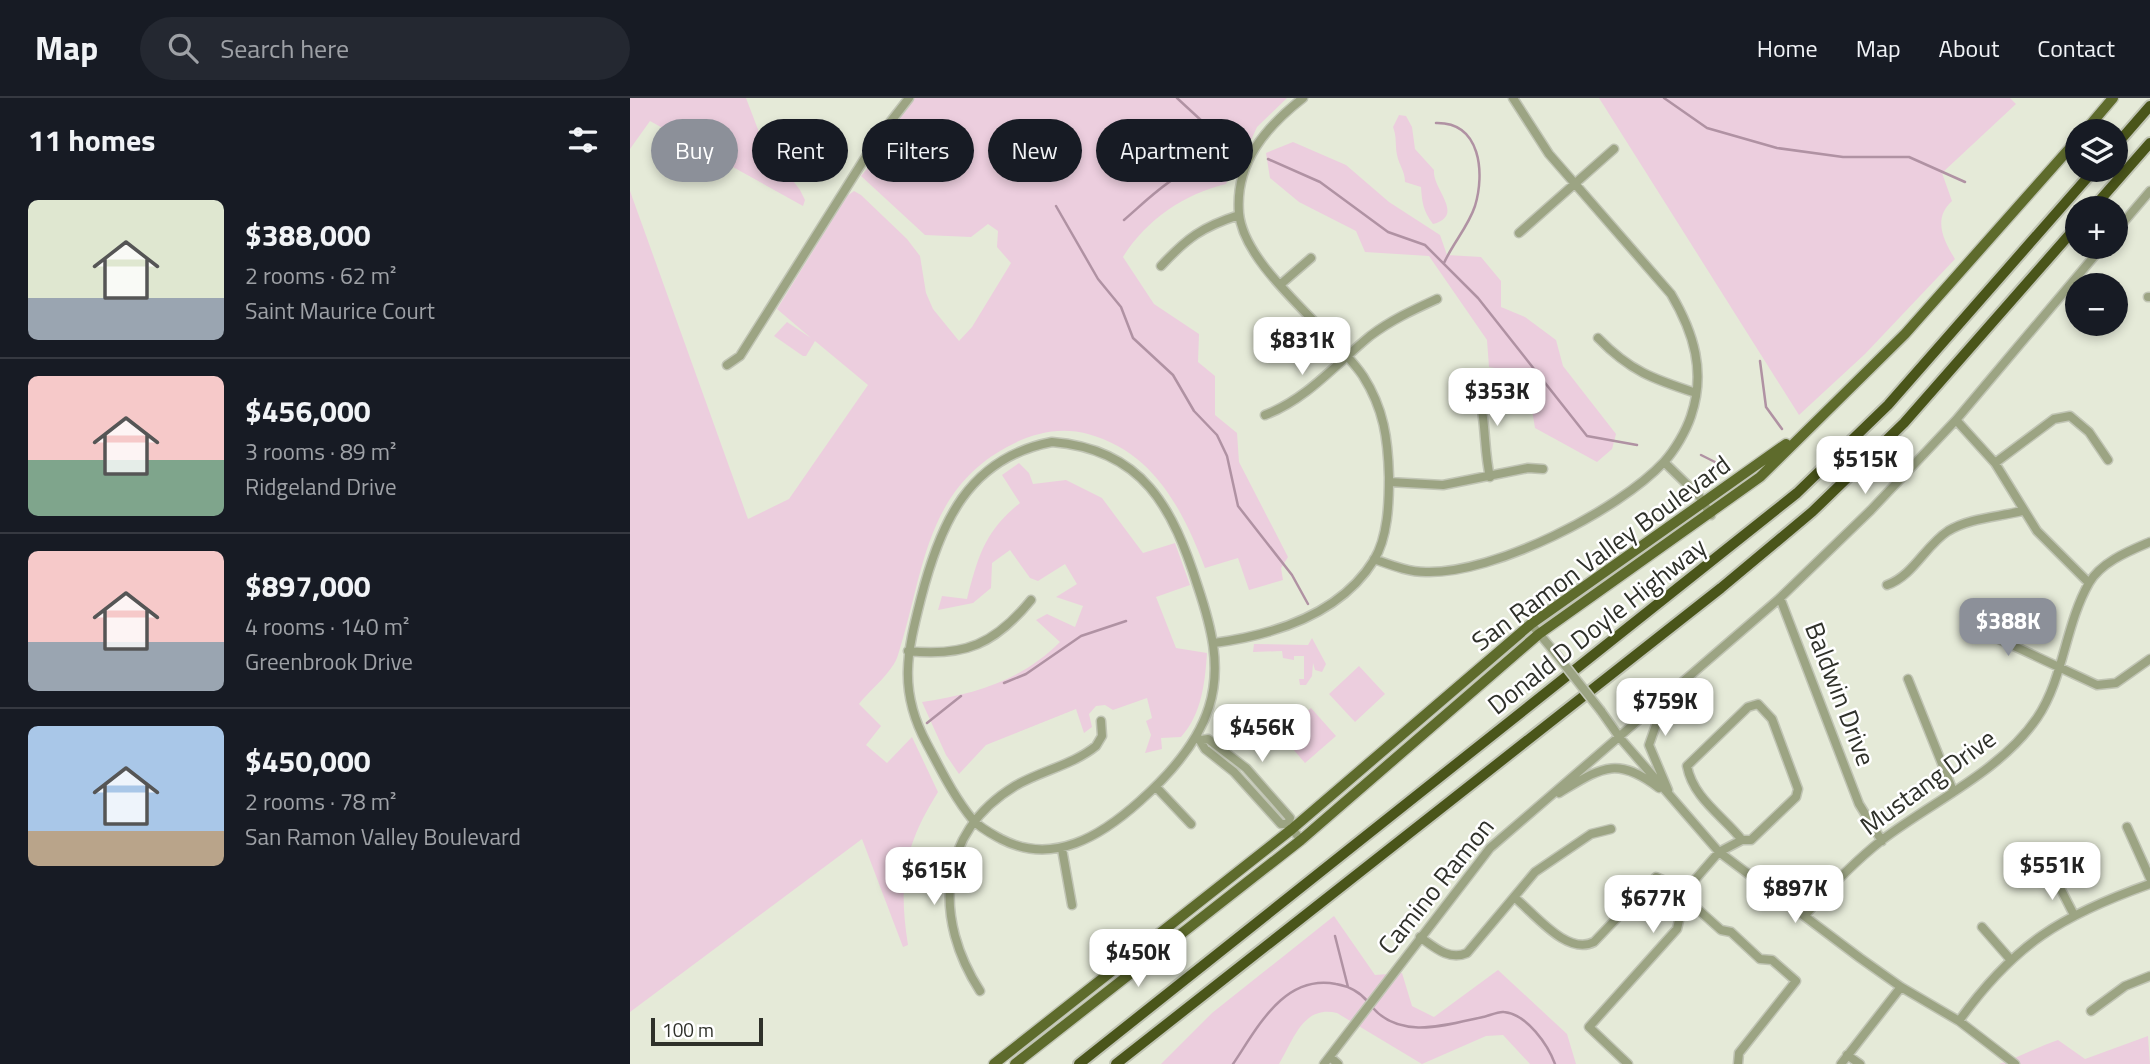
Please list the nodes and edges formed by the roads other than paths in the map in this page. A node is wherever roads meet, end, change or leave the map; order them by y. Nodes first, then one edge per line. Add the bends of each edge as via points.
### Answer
1 (909, 98) edge
2 (1303, 98) edge
3 (1513, 98) edge
4 (2114, 98) edge
5 (2150, 106) edge
6 (2095, 119) edge
7 (2128, 131) edge
8 (2150, 143) edge
9 (1614, 149) dead end
10 (2065, 154) edge
11 (2083, 182) edge
12 (1574, 184) junction
13 (2150, 191) edge
14 (2104, 196) edge
15 (1239, 215) junction
16 (2128, 217) edge
17 (1519, 233) dead end
18 (2065, 240) edge
19 (1311, 258) dead end
20 (2092, 259) edge
21 (1161, 266) dead end
22 (1281, 284) junction
23 (1437, 299) dead end
24 (1598, 338) dead end
25 (1349, 356) junction
26 (727, 365) dead end
27 (1476, 389) dead end
28 (1696, 393) junction
29 (1265, 415) dead end
30 (1956, 420) junction
31 (1812, 425) junction
32 (2108, 460) dead end
33 (1664, 462) junction
34 (1994, 463) junction
35 (1543, 469) dead end
36 (1490, 477) junction
37 (1389, 482) junction
38 (1704, 504) junction
39 (2022, 511) junction
40 (1711, 514) junction
41 (2150, 542) edge
42 (1374, 559) junction
43 (2089, 583) junction
44 (1887, 585) dead end
45 (1780, 598) junction
46 (1031, 600) dead end
47 (1986, 619) dead end
48 (1531, 624) junction
49 (1539, 634) junction
50 (1214, 643) junction
51 (908, 651) junction
52 (2150, 659) edge
53 (2059, 665) junction
54 (1908, 679) dead end
55 (1687, 681) junction
56 (1101, 721) dead end
57 (1199, 738) junction
58 (1619, 738) junction
59 (1156, 787) junction
60 (1953, 791) junction
61 (1672, 799) junction
62 (1532, 809) junction
63 (975, 822) junction
64 (1191, 824) dead end
65 (1290, 827) junction
66 (2127, 827) dead end
67 (1611, 828) dead end
68 (1301, 840) junction
69 (1742, 840) junction
70 (1882, 841) junction
71 (1062, 849) junction
72 (1719, 852) junction
73 (2054, 876) dead end
74 (2150, 878) edge
75 (2150, 884) edge
76 (1684, 893) junction
77 (1514, 897) junction
78 (1072, 905) dead end
79 (1805, 914) junction
80 (2074, 915) junction
81 (1982, 927) dead end
82 (1420, 937) junction
83 (2010, 959) junction
84 (2150, 976) edge
85 (1901, 987) junction
86 (980, 991) dead end
87 (2091, 1011) dead end
88 (1959, 1021) junction
89 (1847, 1055) junction
90 (1327, 1060) edge
91 (994, 1064) edge
92 (1015, 1064) edge
93 (1079, 1064) edge
94 (1116, 1064) edge
95 (1338, 1064) edge
96 (1628, 1064) edge
97 (1738, 1064) edge
98 (1841, 1064) edge
99 (1860, 1064) edge
100 (2015, 1064) edge

1 - 26 street via 877,139 740,356
2 - 15 street via 1272,125 1251,153 1243,174
3 - 12 street
4 - 6 main road
5 - 7 highway
8 - 14 highway
9 - 12 street
10 - 31 main road, San Ramon Valley Boulevard via 1905,334
11 - 93 highway, Donald D Doyle Highway via 1888,405 1797,494
12 - 17 street
12 - 28 street via 1671,294 1694,343
13 - 16 street
15 - 21 street via 1185,239
15 - 22 street via 1250,245
18 - 94 highway, Donald D Doyle Highway via 1904,423 1803,520
19 - 22 street
20 - 30 street, Camino Ramon
22 - 25 street
23 - 25 street via 1391,321
24 - 28 street via 1620,361 1646,377
25 - 29 street via 1283,409
25 - 37 street via 1385,422
27 - 36 street
28 - 33 street via 1686,428
30 - 34 street
30 - 45 street, Camino Ramon
31 - 38 main road, San Ramon Valley Boulevard
31 - 40 main road, San Ramon Valley Boulevard via 1760,477
32 - 34 street via 2070,416 2054,419
33 - 38 street
33 - 42 street via 1612,502 1535,545 1488,561 1428,573
34 - 39 street
35 - 36 street
36 - 37 street via 1443,485
37 - 42 street via 1385,529
38 - 40 street
38 - 48 main road, San Ramon Valley Boulevard
39 - 43 street
39 - 44 street via 1953,529 1928,548 1904,576
40 - 49 main road, San Ramon Valley Boulevard
41 - 43 street, Mustang Drive via 2115,559
42 - 50 street via 1337,598 1312,615 1264,634
43 - 53 street, Mustang Drive
45 - 55 street, Camino Ramon
45 - 70 street, Baldwin Drive via 1859,804
46 - 51 street via 1002,631 979,645 938,654
47 - 53 street via 1999,639
48 - 49 street
48 - 65 main road, San Ramon Valley Boulevard
49 - 58 street, bridge
49 - 68 main road, San Ramon Valley Boulevard
50 - 51 street via 1182,538 1155,493 1119,460 1095,449 1052,442 1009,456 959,500 940,532
50 - 57 street via 1215,677
51 - 63 street via 910,705 950,787
52 - 53 street via 2107,686
53 - 60 street, Mustang Drive via 2051,692 2021,739
54 - 60 street
55 - 58 street, Camino Ramon
55 - 61 street via 1650,736 1652,756
56 - 63 street via 1102,736 1089,752 1017,785
57 - 59 street
57 - 65 street via 1281,824
58 - 61 street
58 - 62 street, Camino Ramon
59 - 64 street
59 - 71 street via 1119,820
60 - 70 street, Mustang Drive
61 - 62 street via 1619,766 1594,772
61 - 72 street
62 - 82 street, Camino Ramon via 1490,848
63 - 71 street via 1022,847
63 - 86 street via 963,840 948,888 949,915 962,961
65 - 68 street
65 - 91 main road, San Ramon Valley Boulevard
66 - 74 street
67 - 77 street via 1591,834 1535,872
68 - 92 main road, San Ramon Valley Boulevard
69 - 69 street via 1712,810 1689,778 1687,766 1748,707 1758,704 1772,719 1798,789 1796,797 1751,839
69 - 72 street
70 - 79 street, Mustang Drive
71 - 78 street
72 - 76 street
72 - 79 street
73 - 80 street
75 - 80 street
76 - 77 street via 1656,877 1594,942 1581,947 1567,943
76 - 96 street via 1677,929 1589,1027
76 - 97 street via 1721,930 1731,932 1760,959 1772,960 1796,981 1739,1053
77 - 82 street via 1472,950 1461,956 1445,954
79 - 85 street
80 - 83 street via 2040,934
81 - 83 street
82 - 90 street, Camino Ramon
83 - 88 street
84 - 87 street via 2125,986
85 - 88 street
85 - 89 street
88 - 100 street
89 - 98 street
89 - 99 street
90 - 95 street

